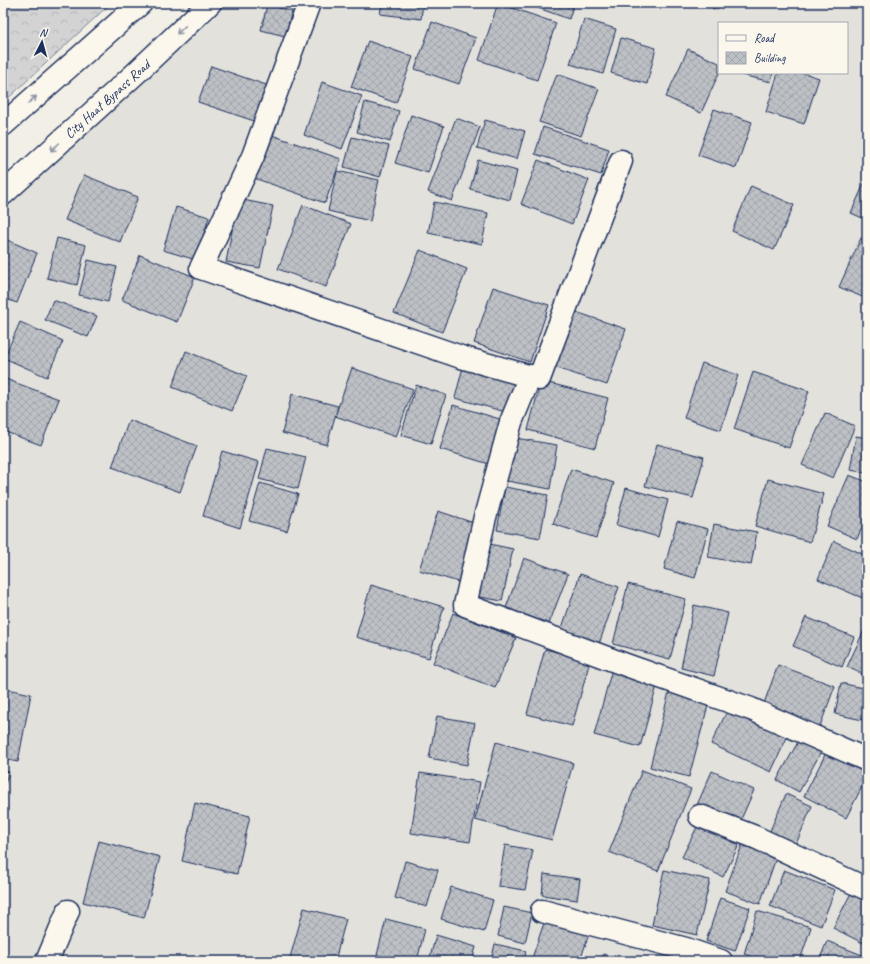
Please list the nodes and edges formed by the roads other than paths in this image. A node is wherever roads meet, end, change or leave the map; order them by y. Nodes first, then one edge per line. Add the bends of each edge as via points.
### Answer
1 (141, 3) edge
2 (210, 3) edge
3 (309, 3) edge
4 (3, 125) edge
5 (621, 160) dead end
6 (3, 194) edge
7 (530, 376) junction
8 (867, 760) edge
9 (700, 816) dead end
10 (867, 889) edge
11 (68, 910) dead end
12 (542, 911) dead end
13 (47, 961) edge
14 (720, 961) edge

4 -> 1 street
2 -> 6 street, City Haat Bypass Road
3 - 7 street via 254,156 201,268 461,358
5 - 7 street via 539,379
7 - 8 street via 511,422 485,517 465,605 751,709
9 - 10 street via 755,837
11 - 13 street
12 - 14 street

